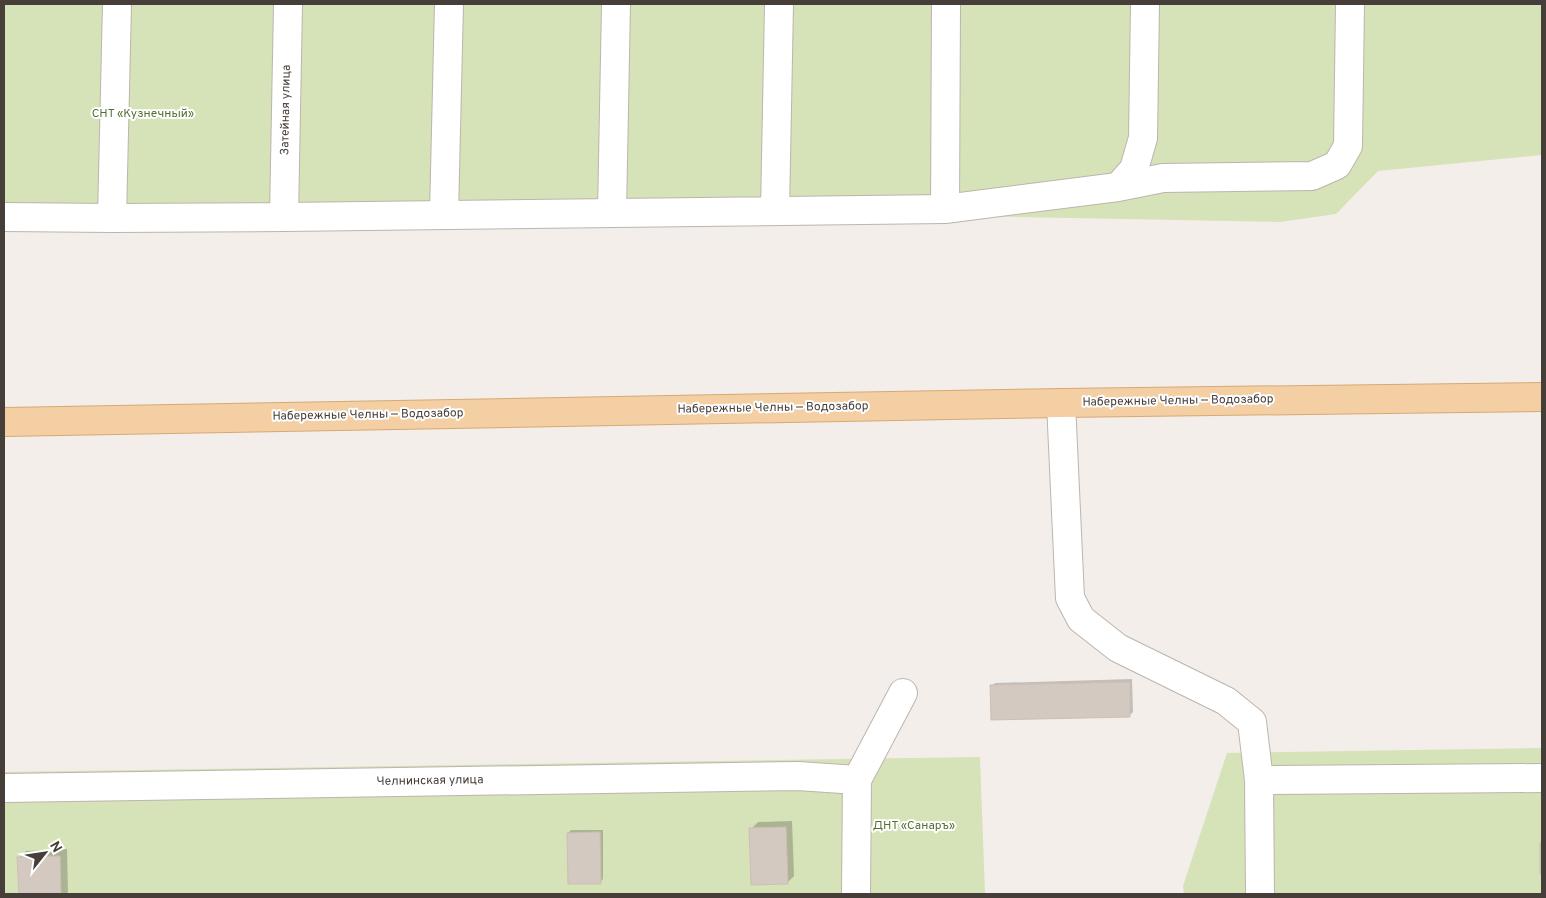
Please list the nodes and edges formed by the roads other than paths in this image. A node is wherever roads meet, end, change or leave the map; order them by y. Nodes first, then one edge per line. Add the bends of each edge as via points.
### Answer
1 (117, 4) edge
2 (288, 4) edge
3 (449, 4) edge
4 (616, 4) edge
5 (779, 4) edge
6 (946, 4) edge
7 (1145, 4) edge
8 (1350, 4) edge
9 (1118, 187) junction
10 (945, 209) junction
11 (776, 212) junction
12 (612, 213) junction
13 (444, 214) junction
14 (4, 217) edge
15 (284, 217) junction
16 (112, 218) junction
17 (1542, 398) edge
18 (1061, 403) junction
19 (4, 422) edge
20 (903, 694) dead end
21 (1542, 778) edge
22 (857, 780) junction
23 (1259, 780) junction
24 (4, 788) edge
25 (856, 894) edge
26 (1260, 894) edge

1 - 16 street
2 - 15 street, Затейная улица
3 - 13 street
4 - 12 street
5 - 11 street
6 - 10 street
7 - 9 street via 1142,138 1134,169
8 - 9 street via 1348,146 1337,166 1312,176 1163,178
9 - 10 street
10 - 11 street
11 - 12 street
12 - 13 street
13 - 15 street
14 - 16 street
15 - 16 street
17 - 18 main road, Набережные Челны — Водозабор
18 - 19 main road, Набережные Челны — Водозабор
18 - 23 street via 1070,598 1081,619 1118,648 1226,701 1252,722
20 - 22 street
21 - 23 street
22 - 24 street, Челнинская улица via 798,776
22 - 25 street
23 - 26 street

